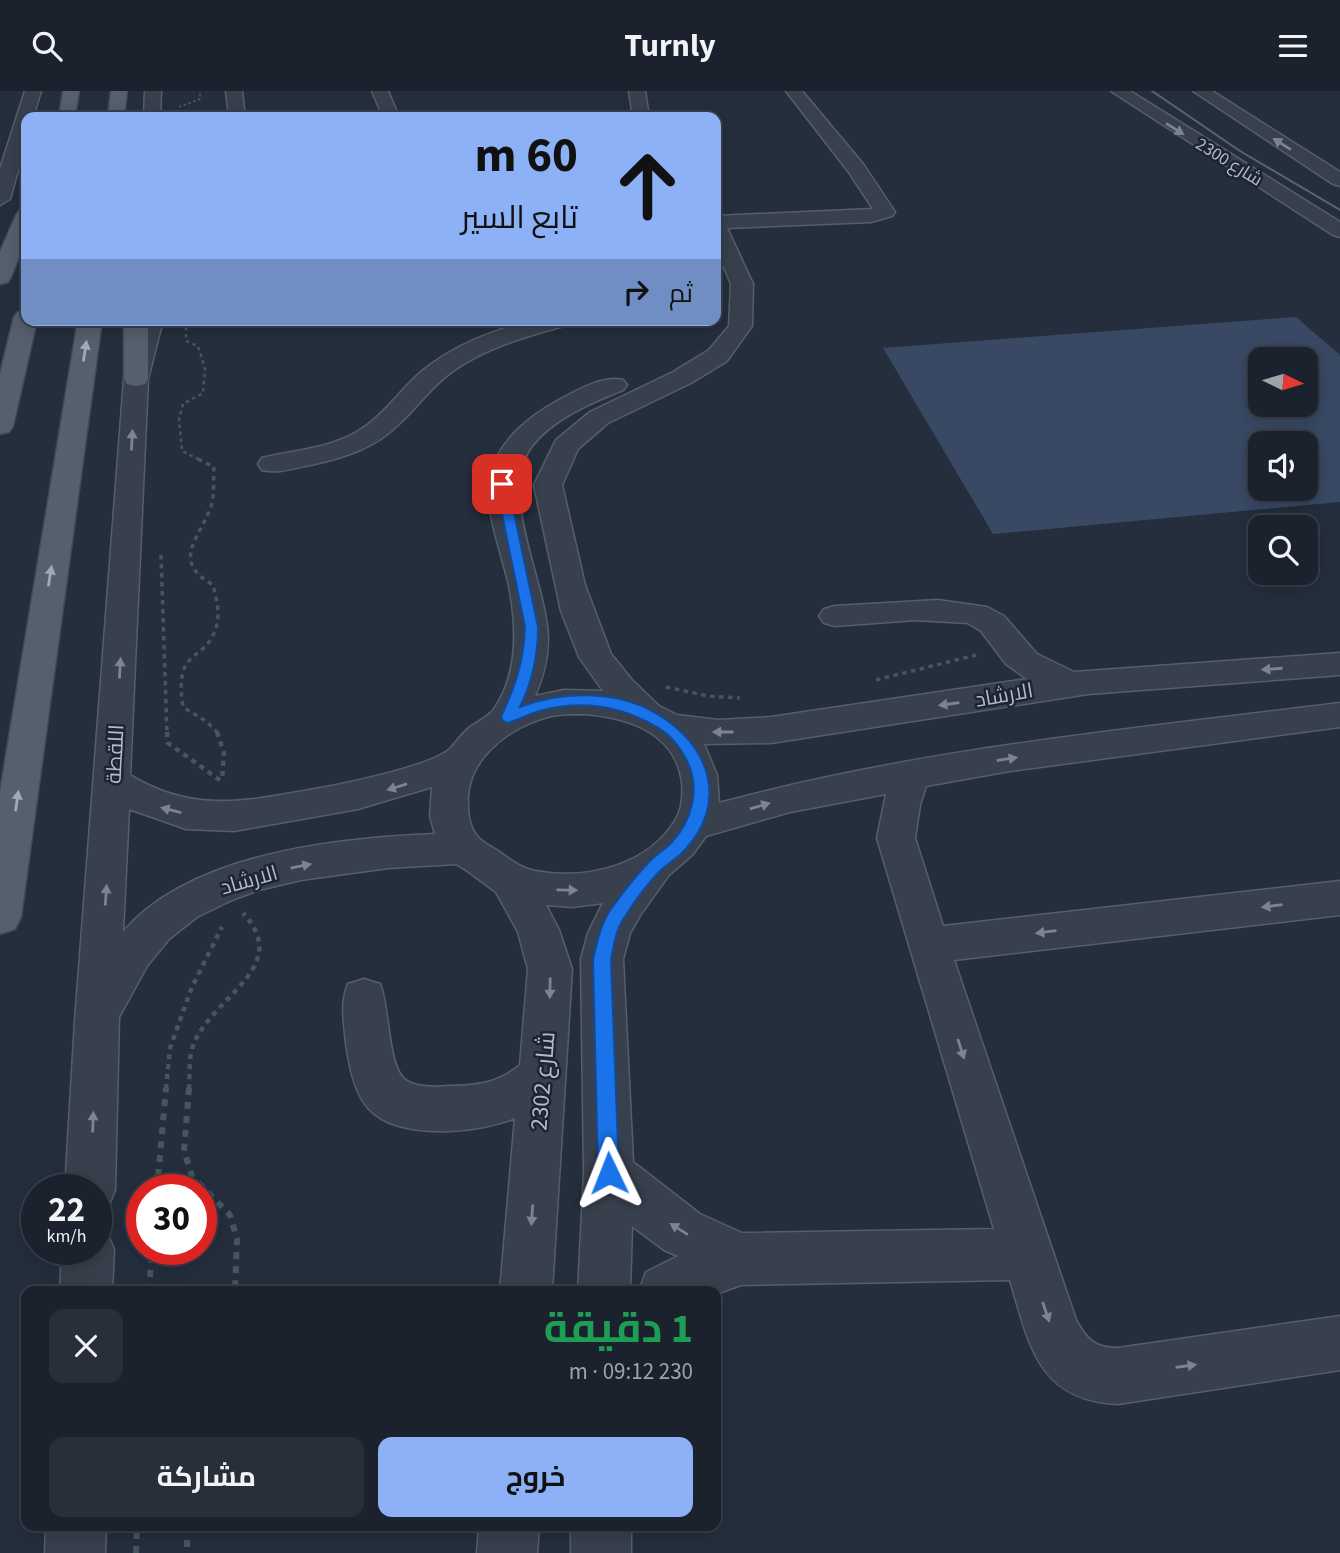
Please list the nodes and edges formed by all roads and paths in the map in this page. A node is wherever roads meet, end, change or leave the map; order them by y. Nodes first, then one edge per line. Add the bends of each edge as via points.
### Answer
1 (33, 91) edge
2 (71, 91) edge
3 (119, 91) edge
4 (153, 91) edge
5 (200, 91) edge
6 (234, 91) edge
7 (380, 91) edge
8 (637, 91) edge
9 (794, 91) edge
10 (1119, 91) edge
11 (1201, 91) edge
12 (174, 109) dead end
13 (27, 112) edge
14 (68, 112) edge
15 (117, 112) edge
16 (152, 112) edge
17 (236, 112) edge
18 (389, 112) edge
19 (639, 112) edge
20 (21, 130) edge
21 (1318, 166) junction
22 (1340, 170) edge
23 (1340, 180) edge
24 (0, 199) edge
25 (721, 223) edge
26 (21, 227) edge
27 (1340, 231) edge
28 (721, 235) edge
29 (0, 277) edge
30 (24, 326) edge
31 (89, 326) edge
32 (136, 326) edge
33 (150, 326) edge
34 (186, 326) edge
35 (539, 326) edge
36 (708, 326) edge
37 (136, 379) junction
38 (0, 426) edge
39 (272, 464) dead end
40 (161, 551) dead end
41 (835, 617) dead end
42 (1012, 650) junction
43 (1340, 664) edge
44 (1072, 684) junction
45 (990, 697) junction
46 (1340, 715) edge
47 (508, 717) junction
48 (656, 720) junction
49 (459, 761) junction
50 (911, 775) junction
51 (222, 781) junction
52 (114, 783) junction
53 (843, 787) junction
54 (234, 818) junction
55 (694, 825) junction
56 (897, 838) junction
57 (464, 848) junction
58 (654, 866) junction
59 (510, 880) junction
60 (236, 894) junction
61 (1340, 898) edge
62 (0, 917) edge
63 (928, 945) junction
64 (364, 998) dead end
65 (97, 1021) junction
66 (543, 1074) junction
67 (475, 1108) junction
68 (537, 1149) junction
69 (609, 1173) junction
70 (91, 1174) edge
71 (158, 1174) edge
72 (1026, 1254) junction
73 (741, 1259) junction
74 (87, 1265) edge
75 (151, 1265) edge
76 (86, 1286) edge
77 (149, 1286) edge
78 (235, 1286) edge
79 (526, 1286) edge
80 (604, 1286) edge
81 (674, 1286) edge
82 (1340, 1343) edge
83 (76, 1531) edge
84 (137, 1531) edge
85 (187, 1531) edge
86 (509, 1531) edge
87 (601, 1531) edge
88 (75, 1553) edge
89 (136, 1553) edge
90 (187, 1553) edge
91 (507, 1553) edge
92 (601, 1553) edge

1 - 13 street
2 - 14 main road
3 - 15 main road
4 - 16 street
5 - 12 path via 200,99
6 - 17 street
7 - 18 street
8 - 19 street
9 - 25 street via 885,212
10 -> 27 street, شارع 2300
21 -> 11 street
20 - 24 street
21 - 22 street
21 - 23 street
26 - 29 main road
28 - 48 street via 744,288 734,339 693,373 600,417 572,436 559,451 548,485 585,639 607,674
30 - 38 main road
62 -> 31 main road
32 - 37 main road
33 - 37 street, اللقطة
34 - 51 path via 186,341 201,352 205,386 203,393 183,404 179,419 182,451 214,467 212,502 192,540 191,566 198,578 213,586 218,610 217,627 183,664 178,689 183,708 215,726 226,751
35 - 39 street via 498,338 452,362 364,440
36 - 47 street via 691,348 667,363 587,395 535,426 507,463 503,499 531,627 524,683
52 -> 37 street, اللقطة
40 - 51 path via 168,743
41 - 42 street via 969,612 993,624
42 - 44 street via 1035,670
42 - 45 street via 1007,674
43 -> 44 street, الارشاد
44 - 45 street, الارشاد
45 -> 48 street, الارشاد via 771,730 718,733
50 -> 46 street
47 - 48 street via 540,705 575,700 610,702
47 - 49 street via 480,736
48 - 55 street via 689,748 700,771 702,798
49 -> 54 street via 424,778 373,793
49 - 57 street via 447,804
50 - 53 street
50 - 56 street
51 - 54 path via 232,794
54 -> 52 street via 165,810
65 -> 52 street, اللقطة
55 -> 53 street
53 - 56 street
55 - 58 street via 678,847
56 - 63 street
57 - 59 street
60 -> 57 street, الارشاد via 305,864 395,851
59 -> 58 street via 545,890 584,890 621,882
58 - 69 street via 618,912 602,960
59 -> 66 street, شارع 2302 via 538,930 550,969
60 - 65 street, الارشاد via 183,905 155,925 133,950
60 - 71 path via 188,997 170,1048
60 - 78 path via 256,927 262,949 251,974 210,1016 194,1044 184,1151 192,1176 230,1215 237,1239
61 -> 63 street
63 -> 72 street
64 - 67 street via 376,1076 386,1095 404,1105
70 -> 65 street, اللقطة
66 - 67 street via 520,1094
66 - 68 street, شارع 2302
67 - 68 street via 516,1128
68 -> 79 street, شارع 2302
73 -> 69 street via 682,1232
69 - 80 street
72 - 73 street
72 -> 82 street via 1060,1349 1076,1367 1097,1376
73 - 81 street
74 - 76 street
75 - 77 path
83 - 88 street
84 - 89 path
85 - 90 path
86 - 91 street
87 - 92 street

